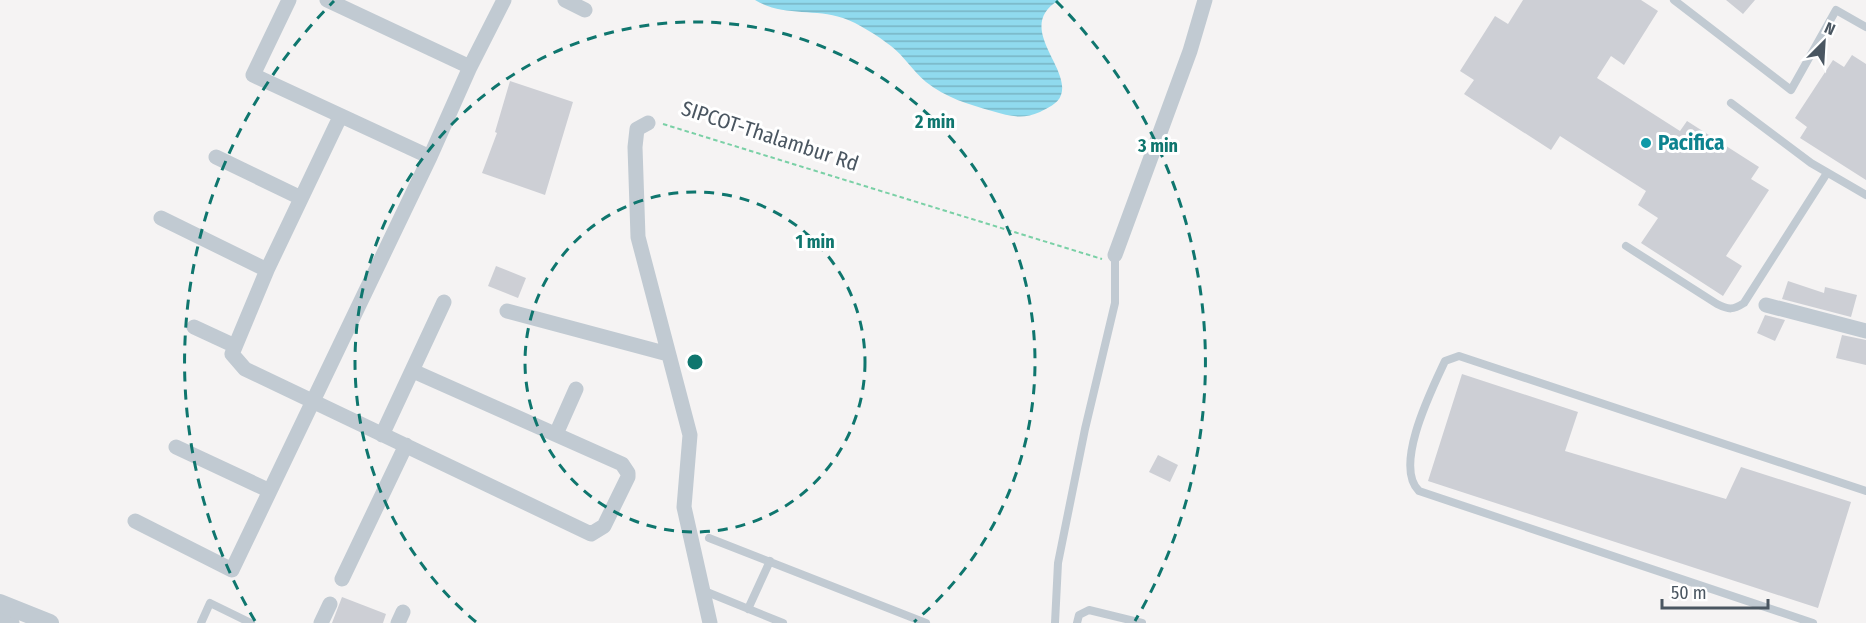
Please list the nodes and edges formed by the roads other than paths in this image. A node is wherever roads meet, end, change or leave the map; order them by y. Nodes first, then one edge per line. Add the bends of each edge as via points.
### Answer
1 (288, 0) edge
2 (327, 0) edge
3 (504, 0) edge
4 (565, 0) edge
5 (1205, 0) edge
6 (1674, 0) edge
7 (585, 10) dead end
8 (1866, 27) edge
9 (470, 67) junction
10 (1731, 103) dead end
11 (340, 117) junction
12 (648, 123) road end
13 (216, 157) dead end
14 (430, 157) junction
15 (1827, 173) junction
16 (1866, 195) edge
17 (301, 198) junction
18 (160, 218) dead end
19 (1626, 246) dead end
20 (1115, 255) joint
21 (267, 270) junction
22 (444, 302) dead end
23 (1766, 305) dead end
24 (507, 311) dead end
25 (194, 327) dead end
26 (1866, 331) edge
27 (235, 346) junction
28 (668, 354) junction
29 (413, 371) junction
30 (576, 388) dead end
31 (312, 402) junction
32 (556, 434) junction
33 (382, 435) junction
34 (406, 445) junction
35 (177, 447) dead end
36 (268, 490) junction
37 (1866, 491) edge
38 (135, 521) dead end
39 (709, 538) dead end
40 (770, 561) junction
41 (342, 579) dead end
42 (700, 590) junction
43 (0, 603) edge
44 (330, 604) dead end
45 (748, 609) junction
46 (0, 618) edge
47 (12, 623) edge
48 (50, 623) edge
49 (201, 623) edge
50 (251, 623) edge
51 (321, 623) edge
52 (710, 623) edge
53 (783, 623) edge
54 (926, 623) edge
55 (1055, 623) edge
56 (1077, 623) edge
57 (1142, 623) edge
58 (1813, 623) edge

1 - 11 street via 254,75
2 - 9 street
3 - 9 street
4 - 7 street
5 - 20 street
6 - 8 lane via 1791,90 1836,10
9 - 14 street
10 - 15 lane
11 - 14 street
11 - 17 street
12 - 28 street, SIPCOT-Thalambur Rd via 637,129 635,147 638,237
13 - 17 street
14 - 31 street
15 - 16 lane
15 - 19 lane via 1744,303 1735,309 1717,304
17 - 21 street
18 - 21 street
20 - 55 lane via 1115,303 1058,563
21 - 27 street
22 - 29 street
23 - 26 street
24 - 28 street
25 - 27 street
27 - 31 street via 232,354 245,369
28 - 42 street, SIPCOT-Thalambur Rd via 690,435 684,507
29 - 32 street
29 - 33 street
30 - 32 street
31 - 33 street
31 - 36 street
32 - 34 street via 622,464 628,472 604,526 591,534
33 - 34 street
34 - 41 street
35 - 36 street
36 - 38 street via 232,570
37 - 58 lane via 1459,356 1445,361 1421,414 1408,471 1419,491
39 - 40 lane
40 - 45 lane
40 - 54 lane
42 - 45 lane
42 - 52 street, SIPCOT-Thalambur Rd
43 - 48 street
44 - 51 street
45 - 53 lane
46 - 47 street
49 - 50 lane via 210,603
56 - 57 lane via 1079,615 1089,610

